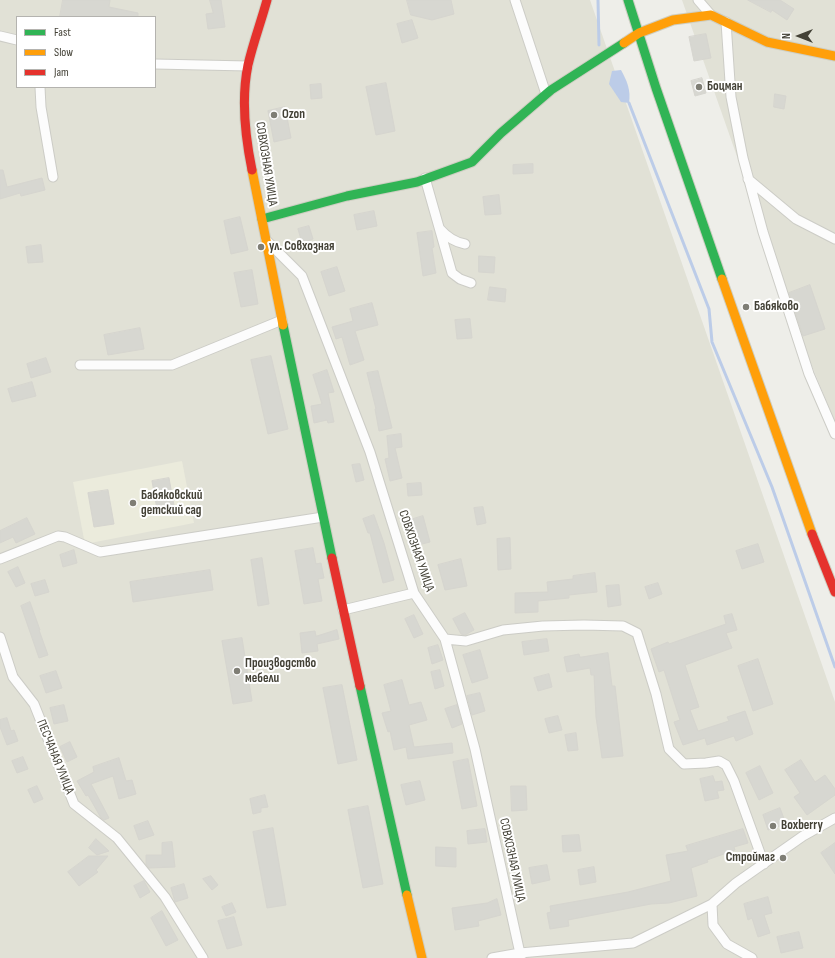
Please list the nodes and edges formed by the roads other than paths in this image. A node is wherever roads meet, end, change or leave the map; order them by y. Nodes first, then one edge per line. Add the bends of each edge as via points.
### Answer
1 (267, 0) edge
2 (515, 0) edge
3 (628, 0) edge
4 (698, 0) edge
5 (711, 15) junction
6 (726, 22) junction
7 (640, 33) junction
8 (0, 36) edge
9 (16, 40) edge
10 (835, 56) edge
11 (156, 64) edge
12 (248, 66) junction
13 (40, 88) edge
14 (546, 94) junction
15 (53, 176) dead end
16 (425, 178) junction
17 (748, 179) junction
18 (262, 219) junction
19 (439, 228) junction
20 (266, 239) junction
21 (835, 239) edge
22 (465, 244) dead end
23 (471, 283) dead end
24 (282, 320) junction
25 (80, 365) dead end
26 (835, 434) edge
27 (323, 517) junction
28 (0, 559) edge
29 (835, 592) edge
30 (414, 593) junction
31 (343, 610) junction
32 (0, 637) edge
33 (445, 639) junction
34 (835, 818) edge
35 (764, 864) junction
36 (712, 904) junction
37 (520, 955) edge
38 (203, 958) edge
39 (422, 958) edge
40 (492, 958) edge
41 (752, 958) edge

1 - 12 main road, СОВХОЗНАЯ УЛИЦА
2 - 14 street
3 - 7 main road
4 - 5 street
5 - 6 main road
5 - 7 main road via 673,20
6 - 10 main road via 767,42
6 - 17 street via 731,96
7 - 14 main road
7 - 29 main road via 656,88 738,327
8 - 9 street
11 - 12 street
12 - 18 main road, СОВХОЗНАЯ УЛИЦА via 244,102 247,147
13 - 15 street
14 - 16 main road via 472,162
16 - 18 main road
16 - 19 street
17 - 21 street via 796,220
17 - 26 street via 809,374
18 - 20 main road, СОВХОЗНАЯ УЛИЦА
19 - 22 street via 447,237
19 - 23 street via 452,273 460,280
20 - 24 main road, СОВХОЗНАЯ УЛИЦА
20 - 30 street, СОВХОЗНАЯ УЛИЦА via 302,276 370,452
24 - 25 street via 172,365
24 - 27 main road, СОВХОЗНАЯ УЛИЦА
27 - 28 street via 100,552 58,536
27 - 31 main road, СОВХОЗНАЯ УЛИЦА
30 - 31 street
30 - 33 street, СОВХОЗНАЯ УЛИЦА
31 - 39 main road, СОВХОЗНАЯ УЛИЦА
32 - 38 street, ПЕСЧАНАЯ УЛИЦА via 13,677 34,704 74,804 117,838 165,897
33 - 35 street via 466,641 503,630 550,626 623,626 637,633 656,694 669,749 684,764 719,761 726,765
33 - 37 street, СОВХОЗНАЯ УЛИЦА via 475,749
34 - 35 street via 803,836
35 - 36 street via 736,883
36 - 37 street via 633,942
36 - 41 street via 713,925 727,944
37 - 40 street

